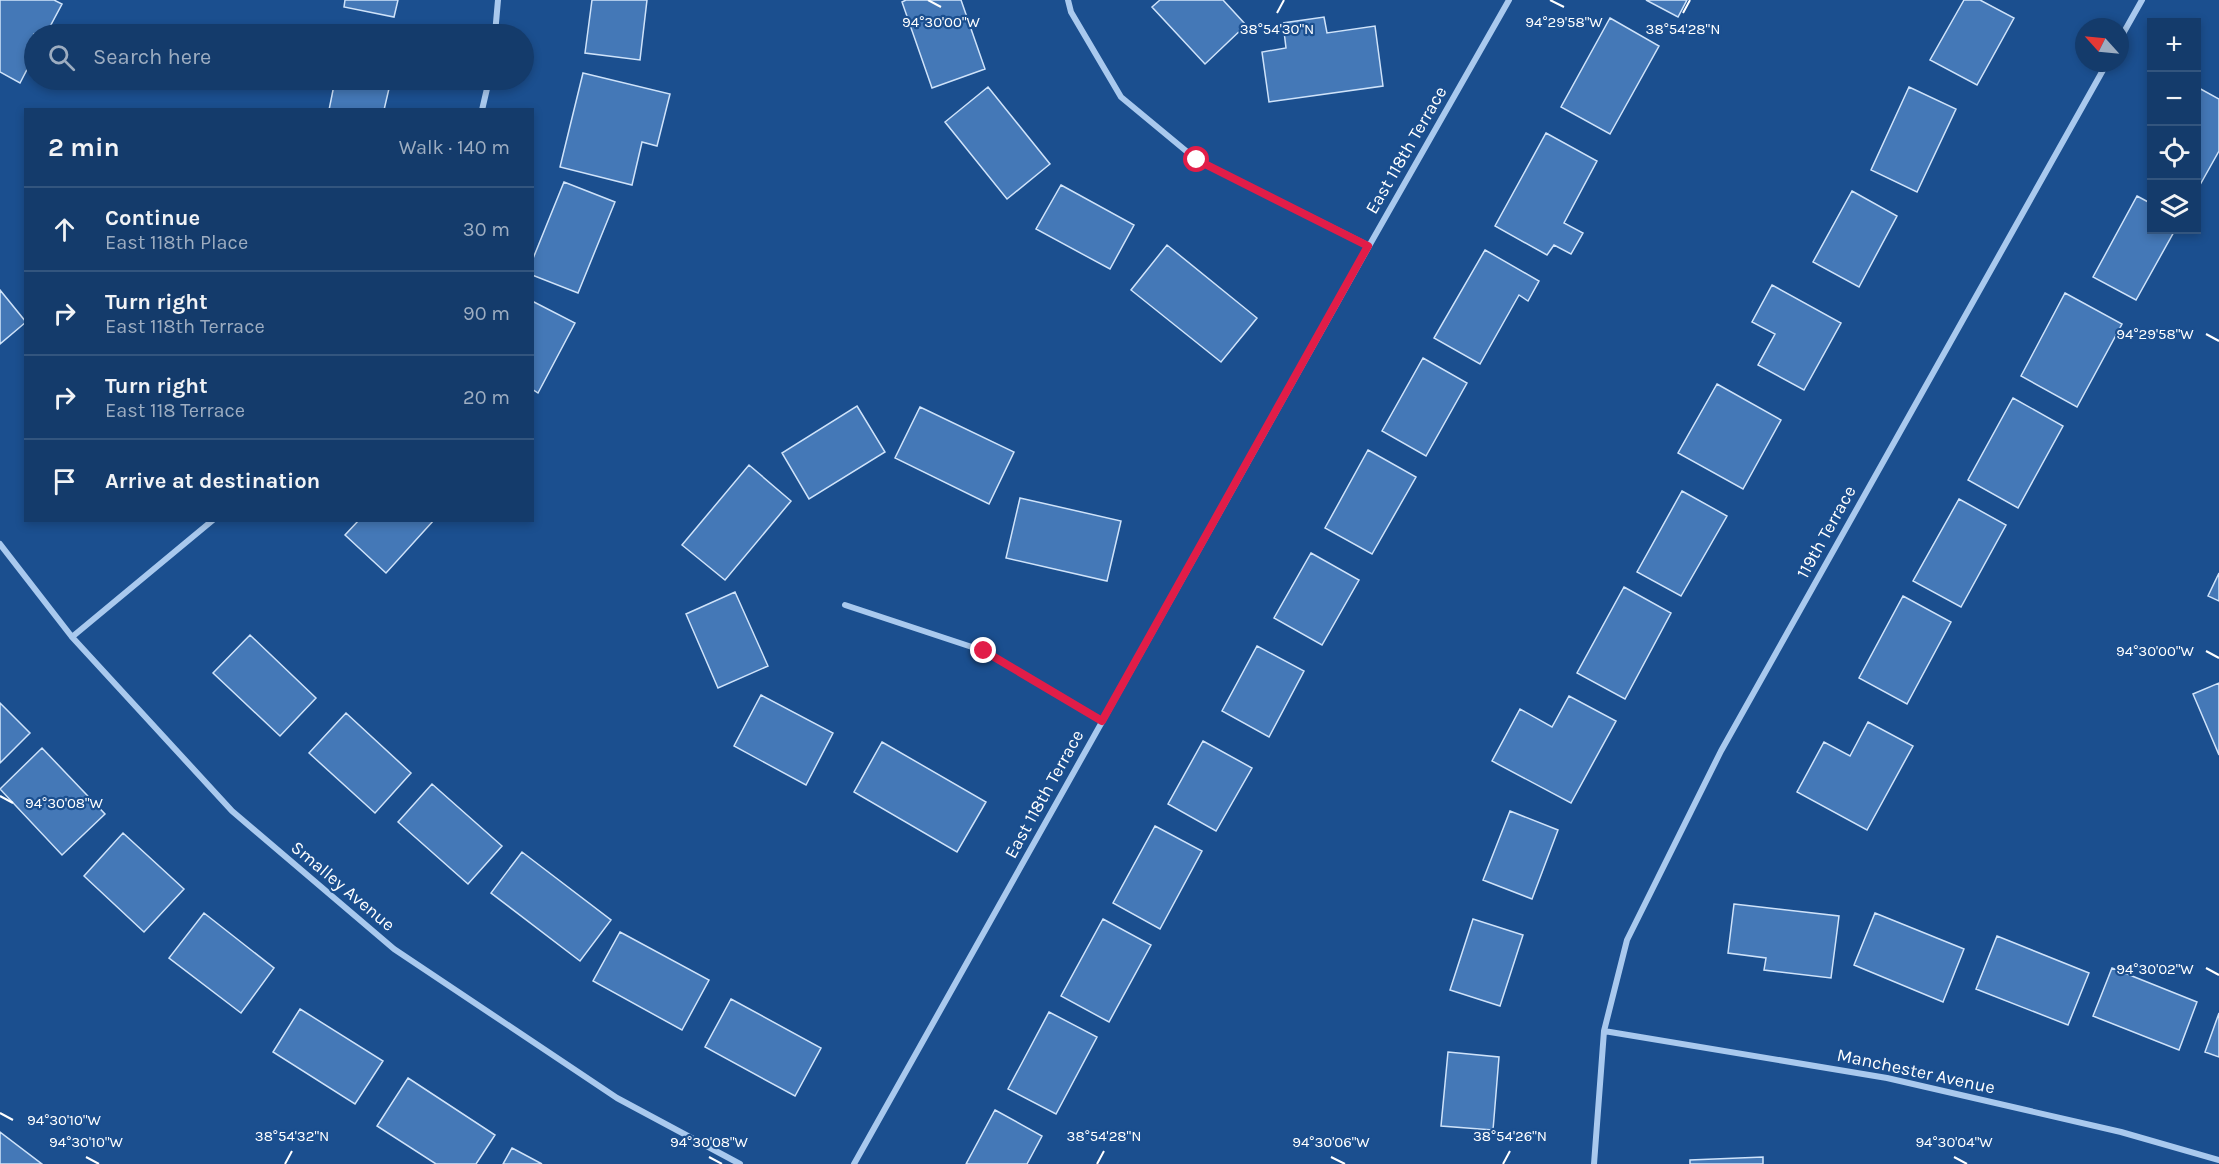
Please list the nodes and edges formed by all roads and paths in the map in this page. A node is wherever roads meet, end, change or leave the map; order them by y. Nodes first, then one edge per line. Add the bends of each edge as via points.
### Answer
1 (498, 0) edge
2 (1068, 0) edge
3 (1509, 0) edge
4 (2142, 0) edge
5 (2129, 23) edge
6 (496, 24) edge
7 (2102, 72) edge
8 (487, 90) edge
9 (482, 108) edge
10 (1368, 246) junction
11 (211, 522) edge
12 (0, 544) edge
13 (845, 605) dead end
14 (72, 637) junction
15 (1102, 721) junction
16 (1604, 1031) junction
17 (2219, 1160) edge
18 (740, 1164) edge
19 (854, 1164) edge
20 (1594, 1164) edge

1 - 6 street
2 - 10 street via 1071,12 1121,97 1197,160
3 - 10 street, East 118th Terrace
4 - 5 street
7 - 16 street, 119th Terrace via 1721,751 1627,940
8 - 9 street
10 - 15 street, East 118th Terrace
11 - 14 street
12 - 14 street, Smalley Avenue
13 - 15 street via 984,651
14 - 18 street, Smalley Avenue via 232,811 394,949 616,1098
15 - 19 street, East 118th Terrace
16 - 17 street, Manchester Avenue via 1887,1078 2121,1132
16 - 20 street, 119th Terrace

